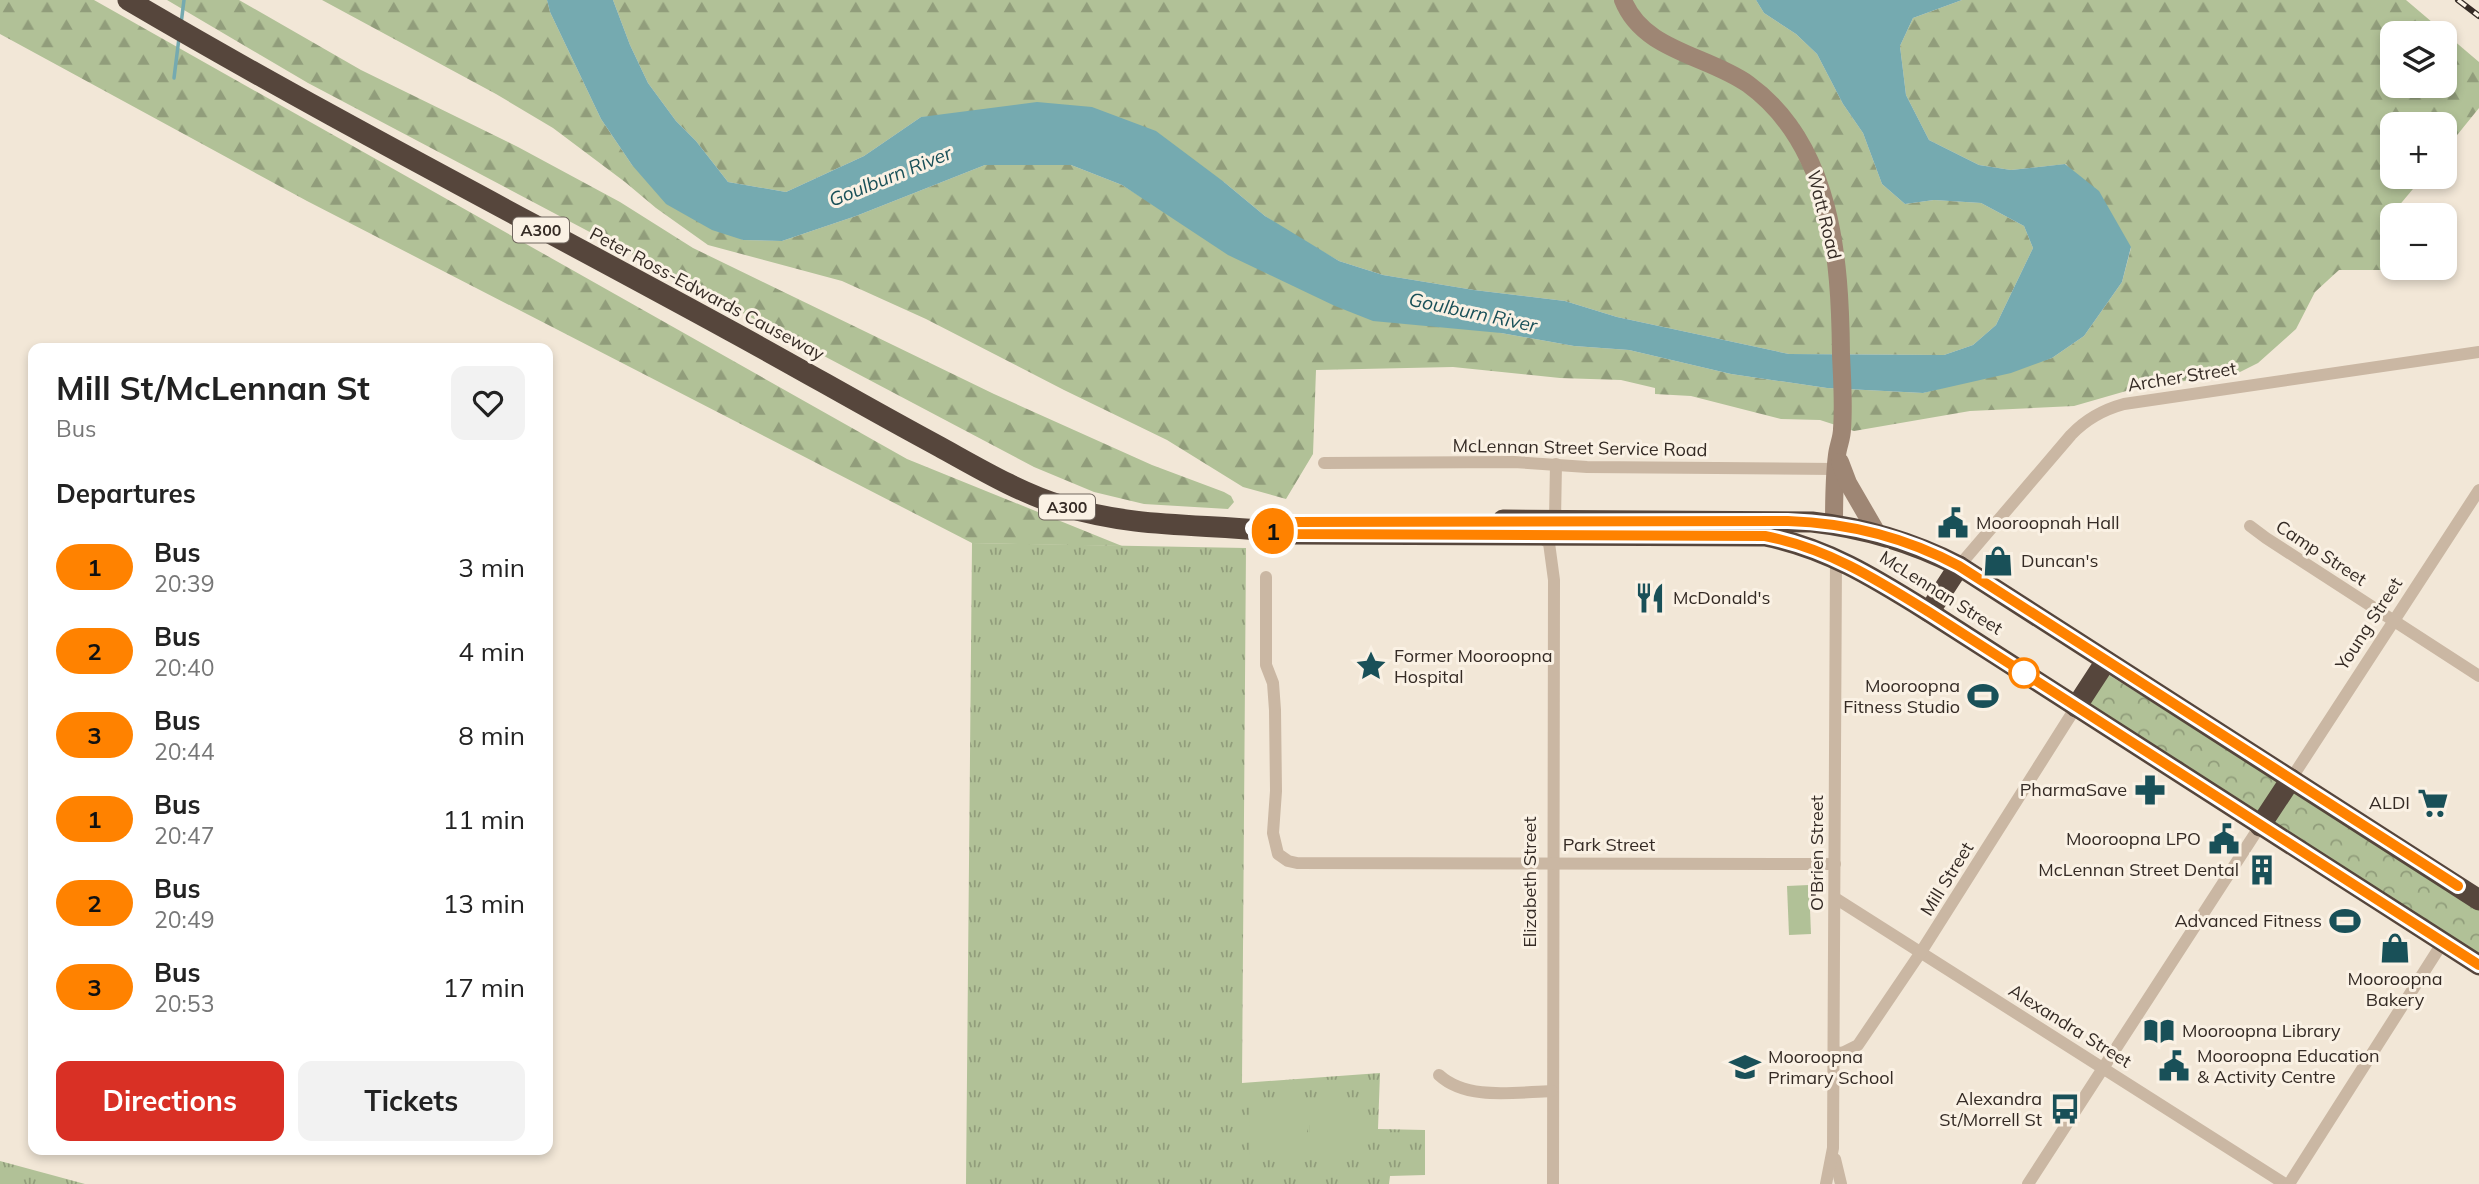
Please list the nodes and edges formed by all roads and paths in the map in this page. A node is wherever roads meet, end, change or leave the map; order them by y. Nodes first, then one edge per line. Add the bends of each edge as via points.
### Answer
1 (128, 0) edge
2 (1623, 0) edge
3 (2479, 352) edge
4 (1837, 460) junction
5 (1324, 463) dead end
6 (1556, 464) junction
7 (2479, 490) edge
8 (1834, 524) junction
9 (2250, 526) dead end
10 (1557, 527) junction
11 (1212, 528) joint
12 (1253, 528) junction
13 (1877, 533) junction
14 (1535, 535) junction
15 (1836, 557) junction
16 (1959, 566) junction
17 (1266, 577) dead end
18 (1554, 580) junction
19 (1929, 612) junction
20 (2393, 620) junction
21 (2106, 661) junction
22 (2479, 676) edge
23 (2076, 707) junction
24 (2291, 779) junction
25 (2260, 826) junction
26 (1553, 862) junction
27 (1835, 864) junction
28 (1835, 898) junction
29 (2479, 900) edge
30 (2443, 942) junction
31 (1921, 952) junction
32 (2479, 965) edge
33 (1834, 1052) junction
34 (2103, 1067) junction
35 (1439, 1075) dead end
36 (1552, 1091) junction
37 (1833, 1148) junction
38 (1553, 1184) edge
39 (1826, 1184) edge
40 (1840, 1184) edge
41 (2028, 1184) edge
42 (2287, 1184) edge

1 - 11 highway, Peter Ross-Edwards Causeway / A300 via 243,68 1017,488 1112,519
2 - 4 street, Watt Road via 1644,31 1733,74 1762,95 1787,121 1807,153 1821,188 1841,297 1842,426
3 - 16 street, Archer Street via 2123,404 2102,411 2079,427
4 - 6 street, McLennan Street Service Road via 1612,467
4 - 8 street, Watt Road
4 - 13 street
5 - 6 street, McLennan Street Service Road
6 - 10 street, Elizabeth Street
7 - 20 street, Young Street
8 - 10 highway, McLennan Street / A300
8 - 13 highway, McLennan Street / A300
8 - 15 highway
9 - 20 street, Camp Street
10 - 12 highway, McLennan Street / A300 via 1293,522
10 - 14 highway, McLennan Street / A300
10 - 15 highway, McLennan Street / A300 via 1765,536
10 - 18 street, Elizabeth Street via 1559,564
11 - 12 highway, McLennan Street / A300
12 - 14 highway, McLennan Street / A300 via 1296,534
13 - 16 highway, McLennan Street / A300
14 - 18 street, Elizabeth Street via 1549,543
15 - 19 highway, McLennan Street / A300
15 - 27 street, O'Brien Street
16 - 19 highway
16 - 21 highway, McLennan Street / A300
17 - 26 street, Park Street via 1266,665 1275,710 1273,836 1278,854 1293,862
18 - 26 street, Elizabeth Street
19 - 23 highway, McLennan Street / A300
20 - 22 street, Camp Street
20 - 24 street, Young Street
21 - 23 highway
21 - 24 highway, McLennan Street / A300
23 - 25 highway, McLennan Street / A300
23 - 31 street, Mill Street
24 - 25 highway
24 - 29 highway, McLennan Street / A300
25 - 30 highway, McLennan Street / A300
25 - 34 street
26 - 27 street, Park Street
26 - 36 street, Elizabeth Street
27 - 28 street, O'Brien Street
28 - 31 street, Alexandra Street
28 - 33 street, O'Brien Street
30 - 32 highway, McLennan Street / A300
30 - 42 street
31 - 33 street, Mill Street via 1858,1045
31 - 34 street, Alexandra Street
33 - 37 street, O'Brien Street
34 - 41 street
34 - 42 street, Alexandra Street
35 - 36 street via 1460,1089
36 - 38 street, Elizabeth Street
37 - 39 street, O'Brien Street
37 - 40 street, O'Brien Street

